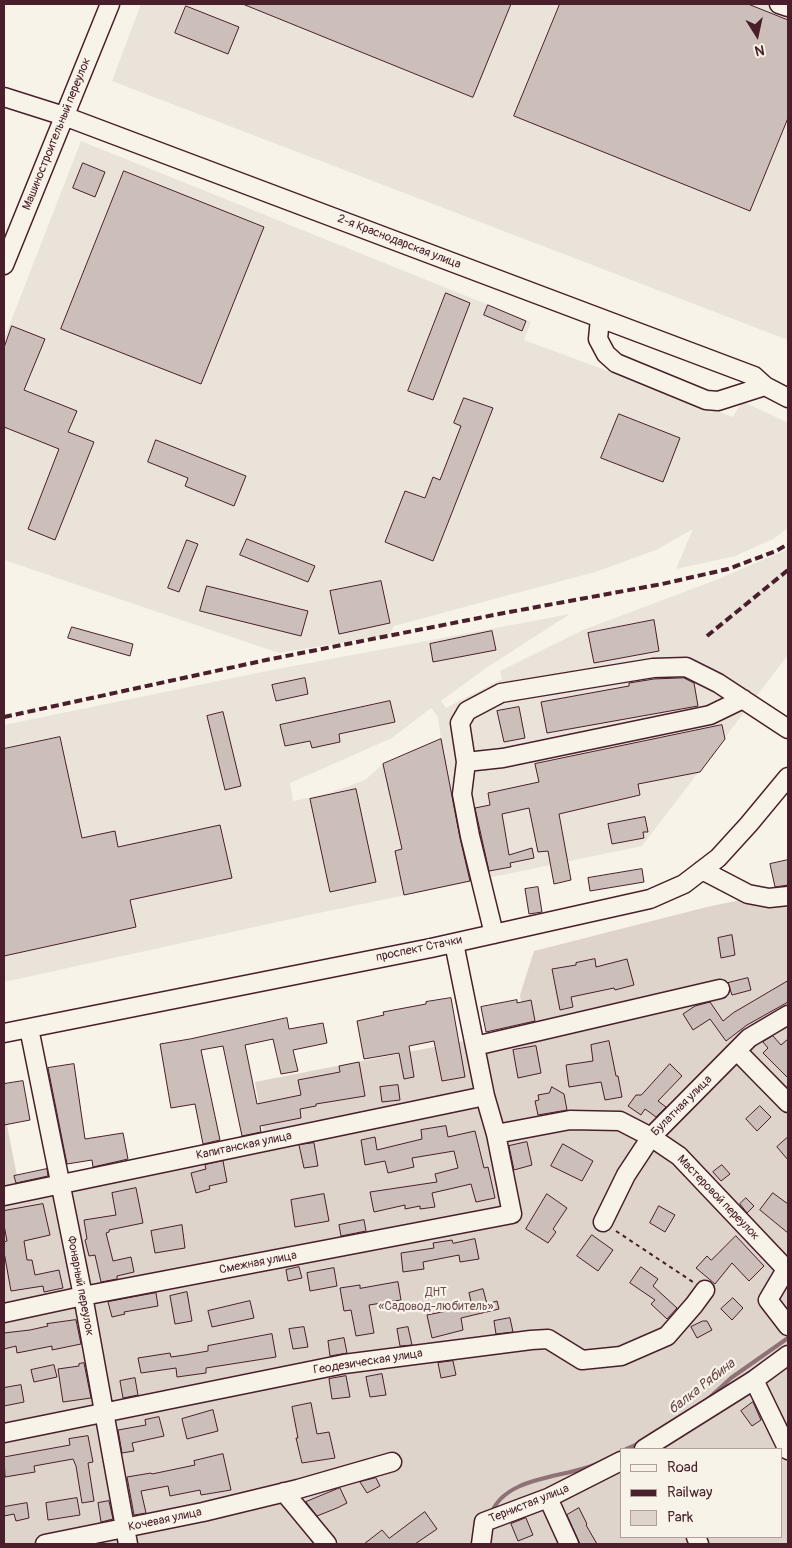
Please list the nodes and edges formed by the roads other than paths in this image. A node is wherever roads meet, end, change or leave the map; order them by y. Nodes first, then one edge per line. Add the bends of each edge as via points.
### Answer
1 (110, 4) edge
2 (779, 4) edge
3 (788, 8) edge
4 (4, 97) edge
5 (64, 116) junction
6 (4, 265) edge
7 (600, 318) junction
8 (764, 386) junction
9 (788, 398) edge
10 (743, 699) junction
11 (788, 729) edge
12 (466, 762) junction
13 (788, 777) edge
14 (702, 870) junction
15 (788, 896) edge
16 (494, 934) junction
17 (454, 942) junction
18 (720, 989) dead end
19 (788, 1014) edge
20 (30, 1028) junction
21 (4, 1033) edge
22 (474, 1046) junction
23 (737, 1051) junction
24 (485, 1096) junction
25 (788, 1103) edge
26 (496, 1134) junction
27 (651, 1137) junction
28 (60, 1184) junction
29 (4, 1196) edge
30 (603, 1222) road end
31 (787, 1269) edge
32 (705, 1290) road end
33 (83, 1296) junction
34 (4, 1313) edge
35 (788, 1326) edge
36 (788, 1355) edge
37 (754, 1380) junction
38 (104, 1413) junction
39 (4, 1433) edge
40 (652, 1447) edge
41 (788, 1450) edge
42 (392, 1462) dead end
43 (620, 1462) edge
44 (284, 1492) junction
45 (548, 1498) junction
46 (126, 1536) edge
47 (45, 1544) edge
48 (326, 1544) edge
49 (481, 1544) edge
50 (569, 1544) edge

1 - 5 street, Машиностроительный переулок
2 - 3 street
4 - 5 street, 2-я Краснодарская улица
5 - 6 street, Машиностроительный переулок
5 - 7 street, 2-я Краснодарская улица
7 - 8 street, 2-я Краснодарская улица via 754,376
7 - 8 street via 598,339 606,354 616,363 706,400 718,401
8 - 9 street, 2-я Краснодарская улица
10 - 11 street
10 - 12 street via 710,716 503,758
10 - 12 street via 686,667 653,668 501,693 467,711 460,722
12 - 16 street via 462,794
13 - 14 street, проспект Стачки via 718,858
14 - 15 street via 748,894 769,898
14 - 16 street, проспект Стачки via 684,884 650,899
16 - 17 street, проспект Стачки
17 - 20 street, проспект Стачки
17 - 22 street
18 - 22 street
19 - 23 street, Булатная улица via 749,1038
20 - 21 street, проспект Стачки
20 - 28 street, Фонарный переулок
22 - 24 street
23 - 25 street
23 - 27 street, Булатная улица
24 - 26 street
24 - 28 street, Капитанская улица
26 - 27 street, Мастеровой переулок via 570,1120 620,1121
26 - 33 street, Смежная улица via 512,1214
27 - 30 street, Булатная улица via 626,1175
27 - 31 street, Мастеровой переулок via 679,1156
28 - 29 street, Капитанская улица
28 - 33 street, Фонарный переулок
31 - 35 street via 768,1300
32 - 38 street, Геодезическая улица via 667,1336 621,1356 582,1360 548,1339 531,1340 344,1364
33 - 34 street, Смежная улица
33 - 38 street, Фонарный переулок
36 - 37 street
37 - 40 street
37 - 41 street
38 - 39 street, Геодезическая улица
38 - 46 street, Фонарный переулок
42 - 44 street, Кочевая улица
43 - 45 street, Тернистая улица
44 - 46 street, Кочевая улица
44 - 48 street
45 - 49 street, Тернистая улица via 484,1522
45 - 50 street
46 - 47 street, Кочевая улица

